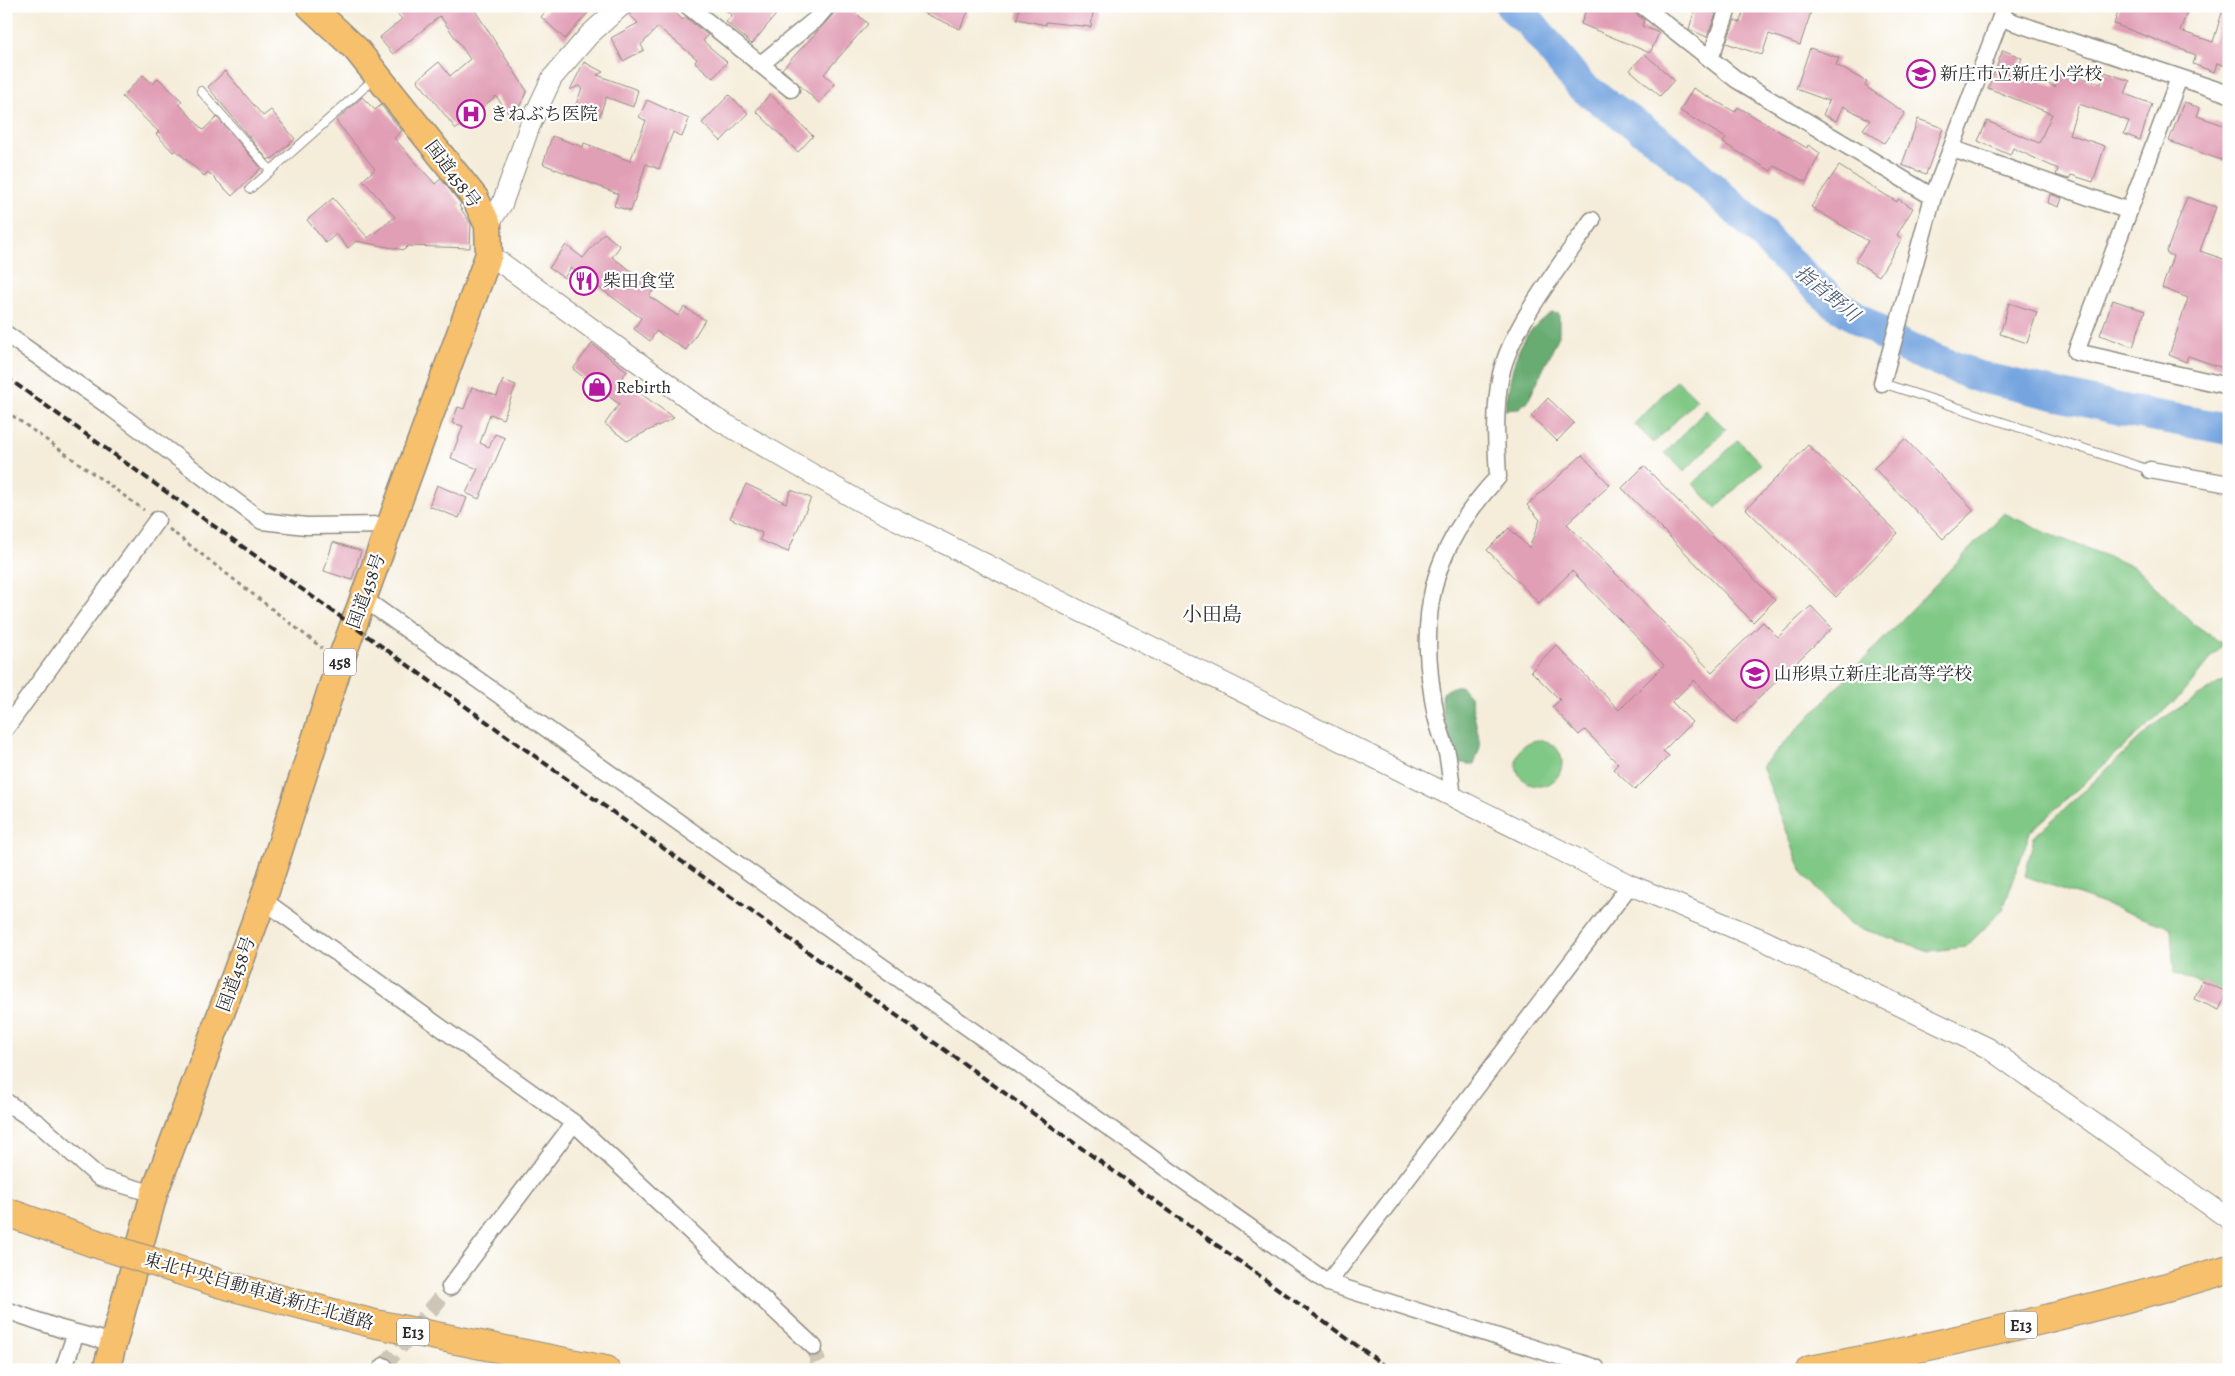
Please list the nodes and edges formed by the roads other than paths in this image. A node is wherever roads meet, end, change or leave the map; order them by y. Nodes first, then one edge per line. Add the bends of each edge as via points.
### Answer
1 (310, 6) edge
2 (621, 6) edge
3 (688, 6) edge
4 (827, 6) edge
5 (1643, 6) edge
6 (1729, 6) edge
7 (2003, 12) edge
8 (1710, 59) junction
9 (760, 64) junction
10 (377, 76) junction
11 (2179, 78) junction
12 (791, 89) dead end
13 (201, 91) dead end
14 (2229, 94) edge
15 (1953, 148) junction
16 (271, 171) junction
17 (250, 189) dead end
18 (1933, 197) junction
19 (2129, 211) junction
20 (1592, 220) dead end
21 (488, 225) junction
22 (489, 254) junction
23 (6, 334) edge
24 (1882, 383) joint
25 (2229, 386) edge
26 (2150, 470) joint
27 (2229, 484) edge
28 (156, 520) road end
29 (391, 525) junction
30 (364, 599) junction
31 (6, 728) edge
32 (1453, 798) junction
33 (1630, 885) junction
34 (263, 900) junction
35 (6, 1102) edge
36 (574, 1123) junction
37 (154, 1194) junction
38 (6, 1212) edge
39 (2229, 1219) edge
40 (2229, 1269) edge
41 (1328, 1283) junction
42 (450, 1287) tunnel mouth
43 (6, 1310) edge
44 (76, 1333) junction
45 (114, 1343) junction
46 (814, 1347) tunnel mouth
47 (63, 1370) edge
48 (106, 1370) edge
49 (606, 1370) edge
50 (1596, 1370) edge
51 (1810, 1370) edge

1 - 10 highway, 国道458号 / 458 via 356,49
2 - 21 street via 589,35 552,78 530,125 502,204
3 - 9 street
4 - 9 street via 816,19
5 - 8 street
6 - 8 street
7 - 11 street
7 - 15 street
8 - 18 street via 1737,80
9 - 12 street
10 - 16 lane
10 - 21 highway, 国道458号 / 458 via 475,198
11 - 14 street
11 - 19 street
13 - 16 lane
15 - 18 street
15 - 19 street
16 - 17 lane
18 - 24 street
19 - 25 street via 2076,352
20 - 32 street via 1511,344 1501,373 1497,409 1498,477 1455,531 1438,571 1428,611 1428,665
21 - 22 highway, 国道458号 / 458
22 - 29 highway, 国道458号 / 458
22 - 32 street via 715,418 860,501
23 - 29 street via 262,521 306,526
24 - 26 lane
26 - 27 street
28 - 31 street
29 - 30 highway, 国道458号 / 458
30 - 34 highway, 国道458号 / 458 via 340,662
30 - 41 street
32 - 33 street
33 - 39 street via 1762,940 1988,1048
33 - 41 street
34 - 36 street
34 - 37 highway, 国道458号 / 458
35 - 37 street via 39,1124 100,1178
36 - 42 street
36 - 46 street
37 - 45 highway, 国道458号 / 458
38 - 49 highway, 東北中央自動車道;新庄北道路 / E13, bridge via 222,1284 371,1323
40 - 51 highway, E13 via 2115,1302 1976,1336
41 - 50 street
43 - 44 street
44 - 45 street
44 - 47 street
45 - 48 highway, 国道458号 / 458

